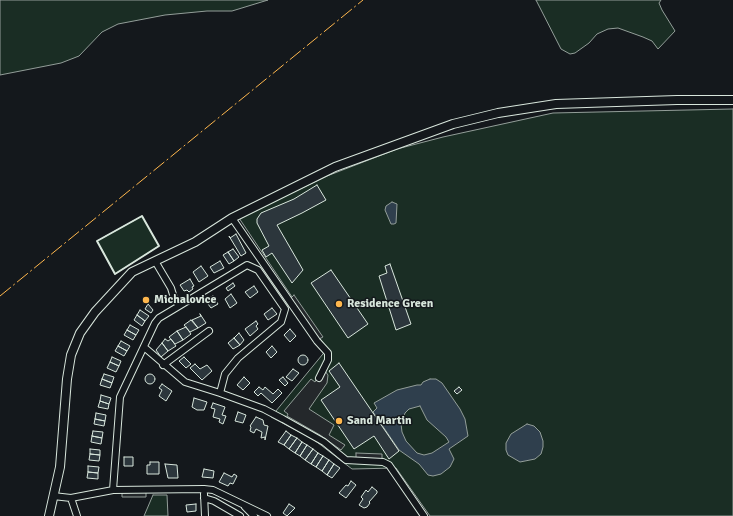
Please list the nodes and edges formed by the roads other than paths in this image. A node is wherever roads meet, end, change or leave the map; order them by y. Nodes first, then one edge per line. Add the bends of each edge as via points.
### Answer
1 (733, 100) edge
2 (232, 218) junction
3 (154, 261) junction
4 (178, 306) junction
5 (209, 331) dead end
6 (144, 347) junction
7 (163, 365) junction
8 (319, 378) dead end
9 (220, 393) junction
10 (204, 489) junction
11 (113, 490) junction
12 (53, 496) junction
13 (71, 498) junction
14 (204, 498) junction
15 (242, 505) junction
16 (48, 516) edge
17 (77, 516) edge
18 (205, 516) edge
19 (240, 516) edge
20 (254, 516) edge
21 (267, 516) edge
22 (424, 516) edge

1 - 2 street via 556,104 498,113 418,135 335,167
2 - 3 street via 196,242
2 - 8 street via 317,341 328,353 328,360
3 - 4 street via 171,288
3 - 12 street via 132,272 94,312 80,333 71,355 67,379 60,467
4 - 6 street via 159,318
4 - 9 street via 247,265 258,270 285,309 280,322 238,358 225,374
5 - 7 street
6 - 7 street
6 - 11 street via 120,397
7 - 9 street via 185,382
9 - 22 street via 283,419 324,442 346,460 389,464
10 - 11 street
10 - 14 street
10 - 15 street via 213,490
11 - 13 street
12 - 13 street
12 - 16 street
13 - 17 street
14 - 18 street
14 - 19 street
15 - 20 street
15 - 21 street

